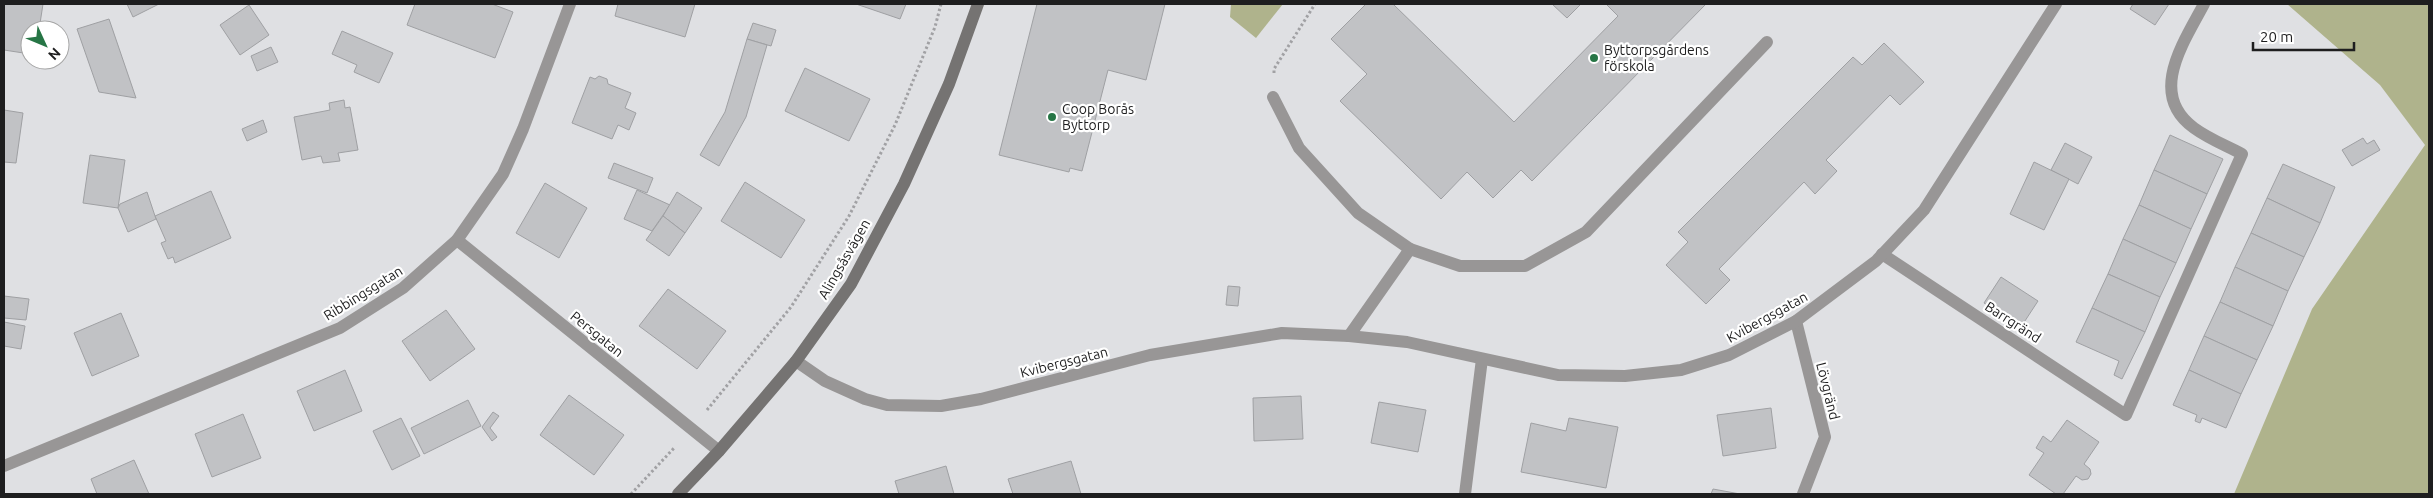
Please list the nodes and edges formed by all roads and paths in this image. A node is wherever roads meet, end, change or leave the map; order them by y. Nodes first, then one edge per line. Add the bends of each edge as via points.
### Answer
1 (570, 4) edge
2 (941, 4) edge
3 (978, 4) edge
4 (1315, 4) edge
5 (2056, 4) edge
6 (2204, 4) edge
7 (1767, 42) dead end
8 (1273, 97) joint
9 (457, 240) junction
10 (1410, 249) junction
11 (1882, 254) junction
12 (1796, 322) junction
13 (1349, 336) junction
14 (1482, 359) junction
15 (796, 361) junction
16 (691, 429) junction
17 (719, 451) junction
18 (4, 466) edge
19 (631, 494) edge
20 (678, 494) edge
21 (1465, 494) edge
22 (1803, 494) edge

1 - 9 street, Ribbingsgatan via 503,174
2 - 16 path via 896,125 850,216 791,307
3 - 15 main road, Alingsåsvägen via 949,84 904,184 851,284
4 - 8 path via 1274,69
5 - 11 street, Kvibergsgatan via 1924,210
6 - 11 street, Barrgränd via 2169,81 2174,102 2194,128 2242,154 2126,415
7 - 10 street via 1586,232 1525,266 1460,266
8 - 10 street via 1299,148 1358,213
9 - 16 street, Persgatan
9 - 18 street, Ribbingsgatan via 403,288 340,328
10 - 13 street
11 - 12 street, Kvibergsgatan
12 - 14 street, Kvibergsgatan via 1729,356 1681,370 1625,376 1558,375
12 - 22 street, Lövgränd via 1825,438
13 - 14 street, Kvibergsgatan via 1407,342
13 - 15 street, Kvibergsgatan via 1282,333 1160,353 941,406 887,405 865,399 825,381
14 - 21 street
15 - 17 main road, Alingsåsvägen
16 - 17 street, Persgatan
16 - 19 path
17 - 20 main road, Alingsåsvägen

